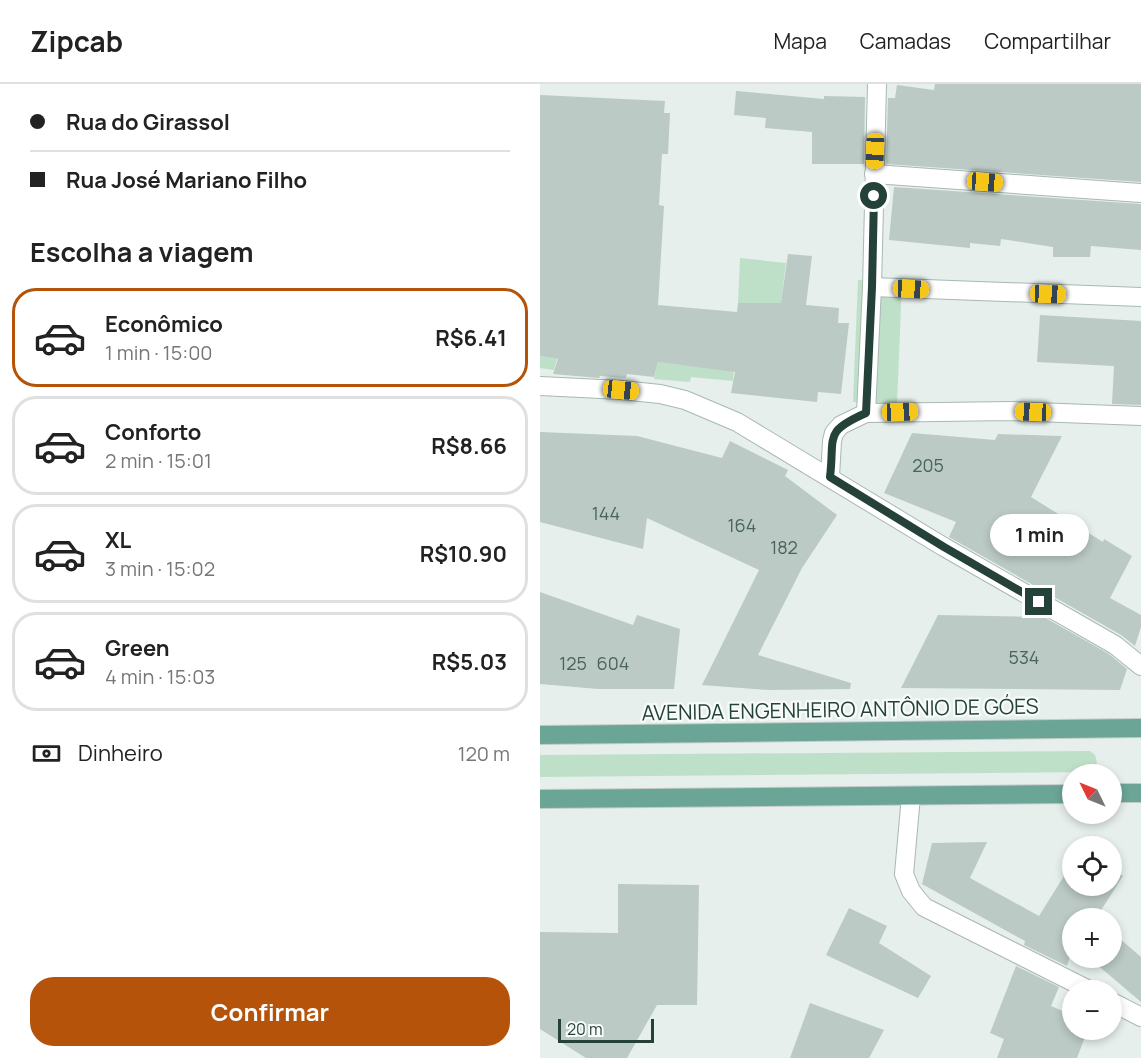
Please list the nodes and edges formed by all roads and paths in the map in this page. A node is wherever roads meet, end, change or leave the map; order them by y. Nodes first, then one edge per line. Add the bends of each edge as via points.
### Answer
1 (877, 84) edge
2 (874, 174) junction
3 (1141, 193) edge
4 (872, 287) junction
5 (1141, 297) edge
6 (540, 386) edge
7 (866, 413) junction
8 (1141, 416) edge
9 (830, 477) junction
10 (1141, 666) edge
11 (1141, 728) edge
12 (540, 735) edge
13 (1122, 793) edge
14 (1141, 793) edge
15 (1062, 794) edge
16 (911, 796) junction
17 (540, 799) edge
18 (1069, 980) edge
19 (1122, 1007) edge
20 (1141, 1017) edge

1 - 2 street
2 - 3 street
2 - 4 street
4 - 5 street
4 - 7 street
6 - 9 street via 621,390 686,400 736,422
7 - 8 street via 1011,411
7 - 9 street via 841,425 834,433
9 - 10 street via 1115,645
11 - 12 main road, AVENIDA ENGENHEIRO ANTÔNIO DE GÓES
13 - 14 main road
15 - 16 main road
16 - 17 main road
16 - 18 street via 904,874 924,907
19 - 20 street

